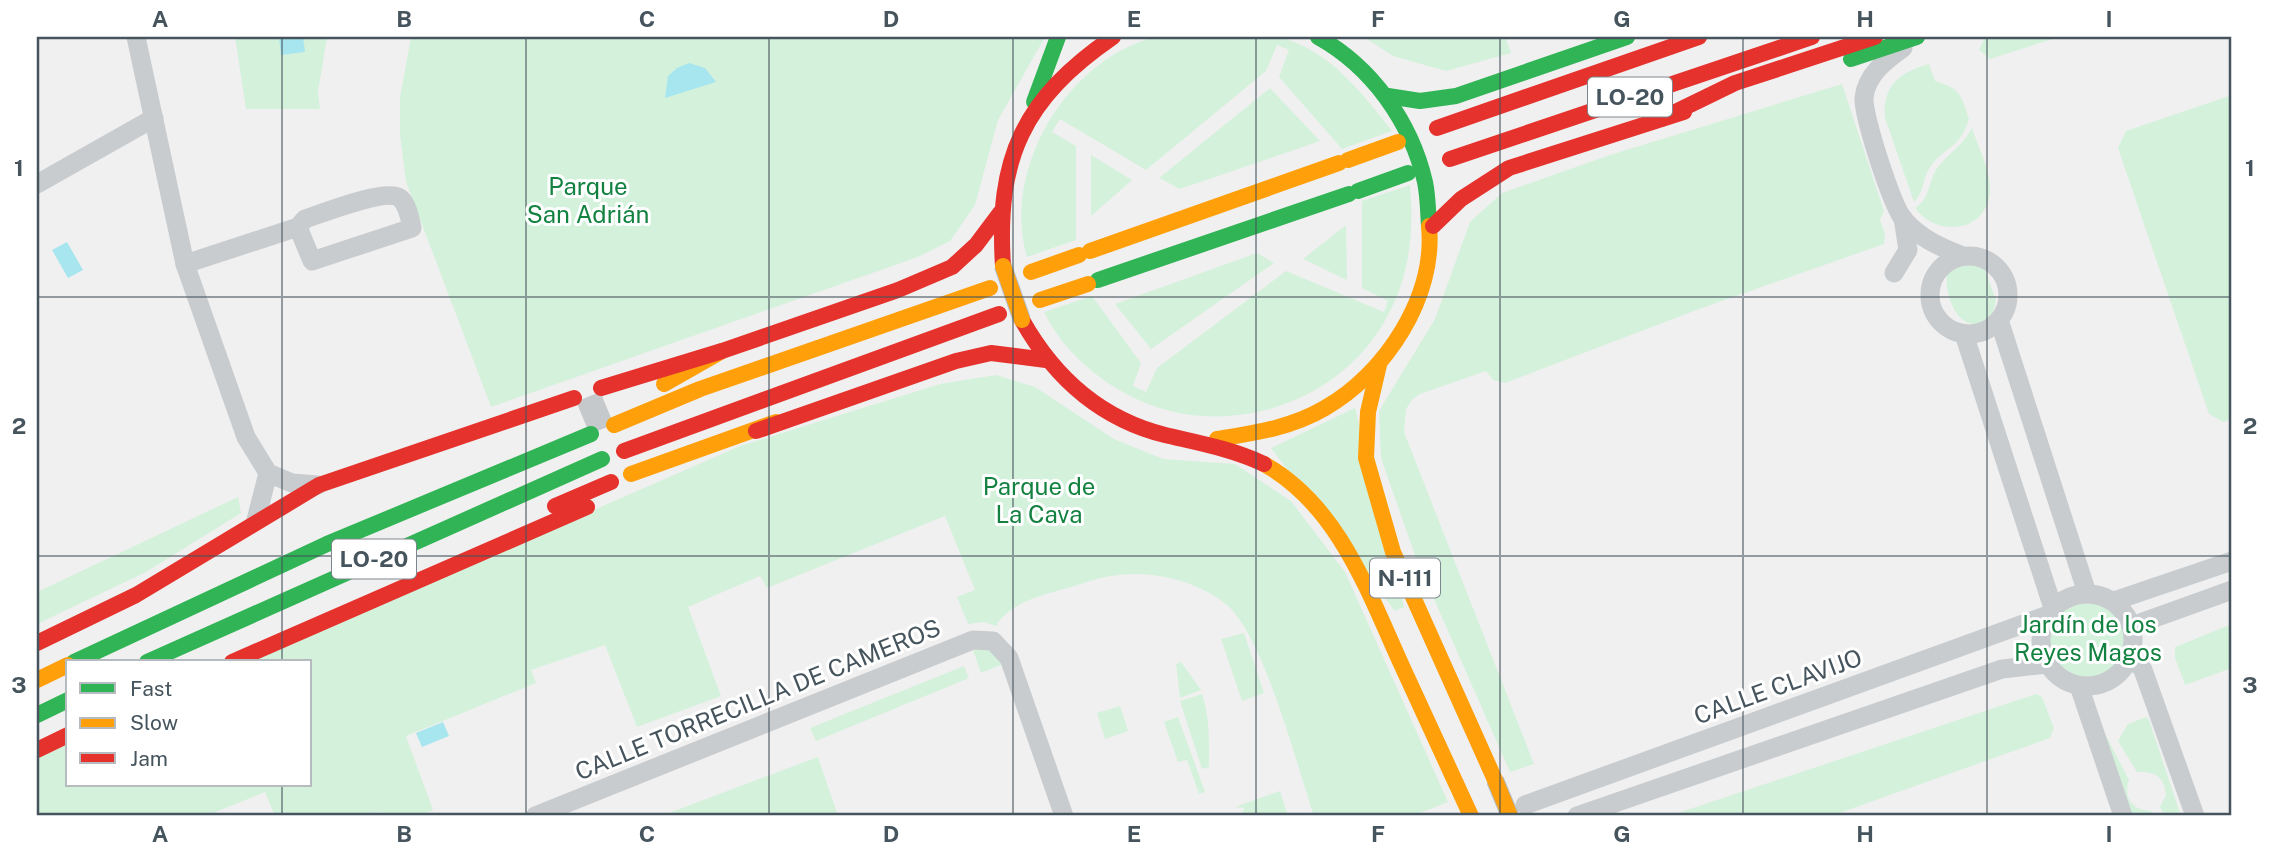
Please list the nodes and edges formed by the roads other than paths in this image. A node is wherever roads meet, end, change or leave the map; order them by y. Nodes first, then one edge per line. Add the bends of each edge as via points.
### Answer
1 (136, 37) edge
2 (1058, 37) edge
3 (1113, 37) edge
4 (1318, 37) edge
5 (1628, 37) edge
6 (1699, 37) edge
7 (1812, 37) edge
8 (1875, 37) edge
9 (1918, 37) edge
10 (1388, 96) junction
11 (154, 118) junction
12 (1661, 119) junction
13 (1026, 122) junction
14 (1437, 128) dead end
15 (1398, 142) dead end
16 (1450, 159) dead end
17 (1408, 173) dead end
18 (37, 184) edge
19 (1000, 213) junction
20 (1903, 218) junction
21 (1433, 226) junction
22 (298, 227) junction
23 (1964, 256) junction
24 (185, 264) junction
25 (1031, 272) dead end
26 (1931, 282) junction
27 (989, 288) dead end
28 (1040, 300) dead end
29 (999, 314) dead end
30 (1999, 320) junction
31 (1964, 334) junction
32 (722, 351) junction
33 (1046, 360) junction
34 (1379, 365) junction
35 (601, 388) tunnel mouth
36 (639, 394) dead end
37 (574, 398) dead end
38 (614, 425) tunnel mouth
39 (591, 435) tunnel mouth
40 (1192, 439) junction
41 (624, 451) dead end
42 (602, 459) dead end
43 (268, 473) junction
44 (633, 480) dead end
45 (319, 485) junction
46 (415, 488) dead end
47 (256, 520) junction
48 (327, 544) junction
49 (2232, 561) edge
50 (364, 586) dead end
51 (2232, 590) edge
52 (340, 593) dead end
53 (2087, 593) junction
54 (2113, 601) junction
55 (279, 603) junction
56 (2050, 612) junction
57 (2132, 626) junction
58 (37, 643) edge
59 (2131, 654) junction
60 (78, 660) edge
61 (151, 660) edge
62 (237, 660) edge
63 (2048, 664) junction
64 (66, 666) edge
65 (37, 680) edge
66 (2079, 685) junction
67 (66, 701) edge
68 (37, 715) edge
69 (66, 736) edge
70 (37, 750) edge
71 (1517, 811) edge
72 (535, 816) edge
73 (1064, 816) edge
74 (1471, 816) edge
75 (1577, 816) edge
76 (2123, 816) edge
77 (2195, 816) edge

1 - 11 street
2 - 13 main road
3 - 13 main road via 1066,71
4 - 10 main road via 1349,57
5 - 10 main road via 1456,96 1420,101
6 - 14 main road, LO-20
7 - 16 main road, LO-20
8 - 12 main road via 1735,83
9 - 12 main road
9 - 20 street via 1875,71 1864,97 1869,127
10 - 21 main road via 1418,154
11 - 18 street
11 - 24 street
12 - 21 main road via 1509,168 1461,199
13 - 19 main road via 1008,166
15 - 25 main road
17 - 28 main road
19 - 32 main road via 976,246 952,267
19 - 33 main road, bridge via 1003,266 1021,320
20 - 23 street via 1922,237
20 - 26 street via 1908,250 1894,273 1909,270
21 - 34 main road via 1418,296 1395,344
22 - 22 street via 312,261 412,228 403,201 383,195 305,219
22 - 24 street
23 - 26 street via 1945,264
23 - 30 street via 1984,259 2003,276 2008,296
24 - 43 street via 246,436
26 - 31 street via 1930,303 1936,317
27 - 38 main road via 700,389
29 - 41 main road
30 - 31 street via 1986,330
30 - 53 street
31 - 56 street
32 - 35 main road
32 - 36 main road
33 - 40 main road via 1111,414 1134,426
33 - 44 main road via 991,353 956,361 688,451
34 - 40 main road via 1351,392 1296,425 1248,438
34 - 71 main road, N-111, bridge via 1368,412 1366,458 1393,552 1495,780
37 - 45 main road
39 - 48 main road, LO-20
40 - 74 main road, N-111 via 1240,451 1294,484 1332,525 1360,571
42 - 55 main road, LO-20
43 - 45 street via 292,483
43 - 47 street
45 - 47 main road
46 - 48 main road
47 - 58 main road via 136,595
48 - 60 main road, LO-20
49 - 54 street
50 - 62 main road via 614,488 456,567
51 - 57 street
52 - 55 main road
53 - 54 street
53 - 56 street via 2074,595
54 - 57 street
55 - 61 main road, LO-20
56 - 63 street via 2041,640
56 - 71 street, CALLE CLAVIJO
57 - 59 street
59 - 66 street via 2127,665 2111,680
59 - 77 street via 2143,670
63 - 66 street via 2061,678
63 - 75 street via 2002,669
64 - 65 main road
66 - 76 street
67 - 68 main road
69 - 70 main road
72 - 73 street, CALLE TORRECILLA DE CAMEROS via 973,640 993,641 1009,658

